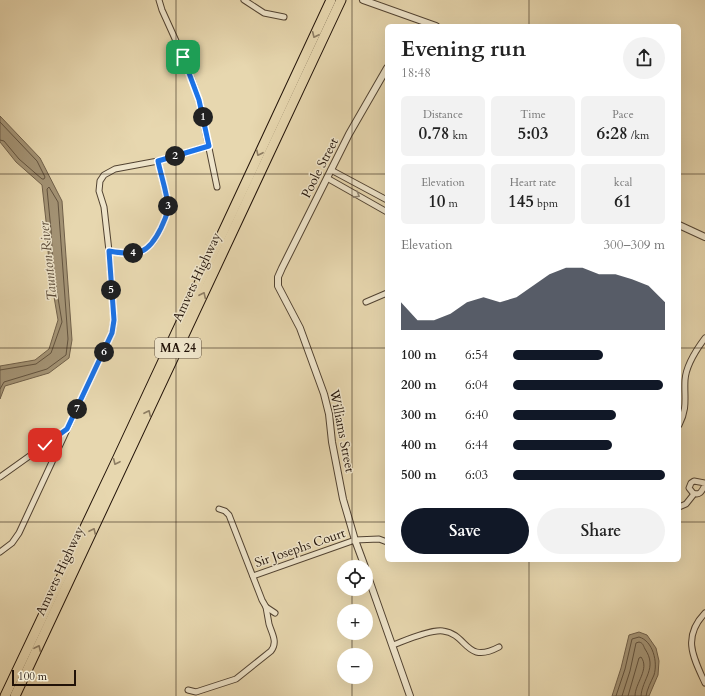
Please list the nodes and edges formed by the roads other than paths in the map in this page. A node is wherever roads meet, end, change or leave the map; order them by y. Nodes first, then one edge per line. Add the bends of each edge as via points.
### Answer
1 (159, 0) edge
2 (244, 0) edge
3 (331, 0) edge
4 (341, 0) edge
5 (363, 0) edge
6 (284, 17) dead end
7 (415, 19) junction
8 (412, 24) edge
9 (430, 24) edge
10 (385, 71) edge
11 (209, 146) junction
12 (158, 161) junction
13 (331, 170) junction
14 (327, 178) junction
15 (217, 187) dead end
16 (385, 199) edge
17 (385, 211) edge
18 (681, 226) edge
19 (705, 237) edge
20 (109, 251) junction
21 (278, 280) joint
22 (385, 294) edge
23 (366, 302) dead end
24 (705, 338) edge
25 (681, 419) edge
26 (67, 429) junction
27 (0, 477) edge
28 (705, 484) edge
29 (694, 494) junction
30 (681, 506) edge
31 (219, 509) dead end
32 (355, 540) junction
33 (385, 541) edge
34 (0, 552) edge
35 (362, 560) edge
36 (253, 576) junction
37 (373, 590) edge
38 (266, 607) junction
39 (275, 613) dead end
40 (705, 613) edge
41 (393, 645) junction
42 (499, 647) dead end
43 (705, 683) edge
44 (188, 690) dead end
45 (5, 696) edge
46 (15, 696) edge
47 (410, 696) edge

1 - 11 street via 191,76
2 - 6 street via 259,10
3 -> 45 highway, Amvets Highway / MA 24
46 -> 4 highway, Amvets Highway / MA 24
5 - 7 street
7 - 8 street
7 - 9 street
10 - 13 street, Poole Street
11 - 12 street
11 - 15 street
12 - 20 street via 168,208 156,237 150,247 139,252
12 - 20 street via 115,169 107,172 101,179 99,190 104,208
13 - 14 street, Poole Street
13 - 16 street
14 -> 17 street
14 - 21 street, Poole Street
18 - 19 street
20 - 26 street via 113,330
21 - 32 street, Williams Street via 281,292 300,328 324,394 343,499
22 - 23 street
24 - 25 street via 687,368 685,407
26 - 27 street
26 - 34 street via 19,533 12,543
28 - 29 street via 701,492
28 - 29 street via 697,481 691,483 689,488
29 - 30 street
31 - 36 street via 225,510 229,515
32 - 33 street, Sir Josephs Court
32 - 35 street, Williams Street
32 - 36 street, Sir Josephs Court
36 - 38 street
37 - 41 street
38 - 39 street
38 - 44 street via 275,641 271,651 236,680 196,692
40 - 43 street via 693,629 691,648 694,661
41 - 42 street via 442,631 455,636 479,653 490,652
41 - 47 street

